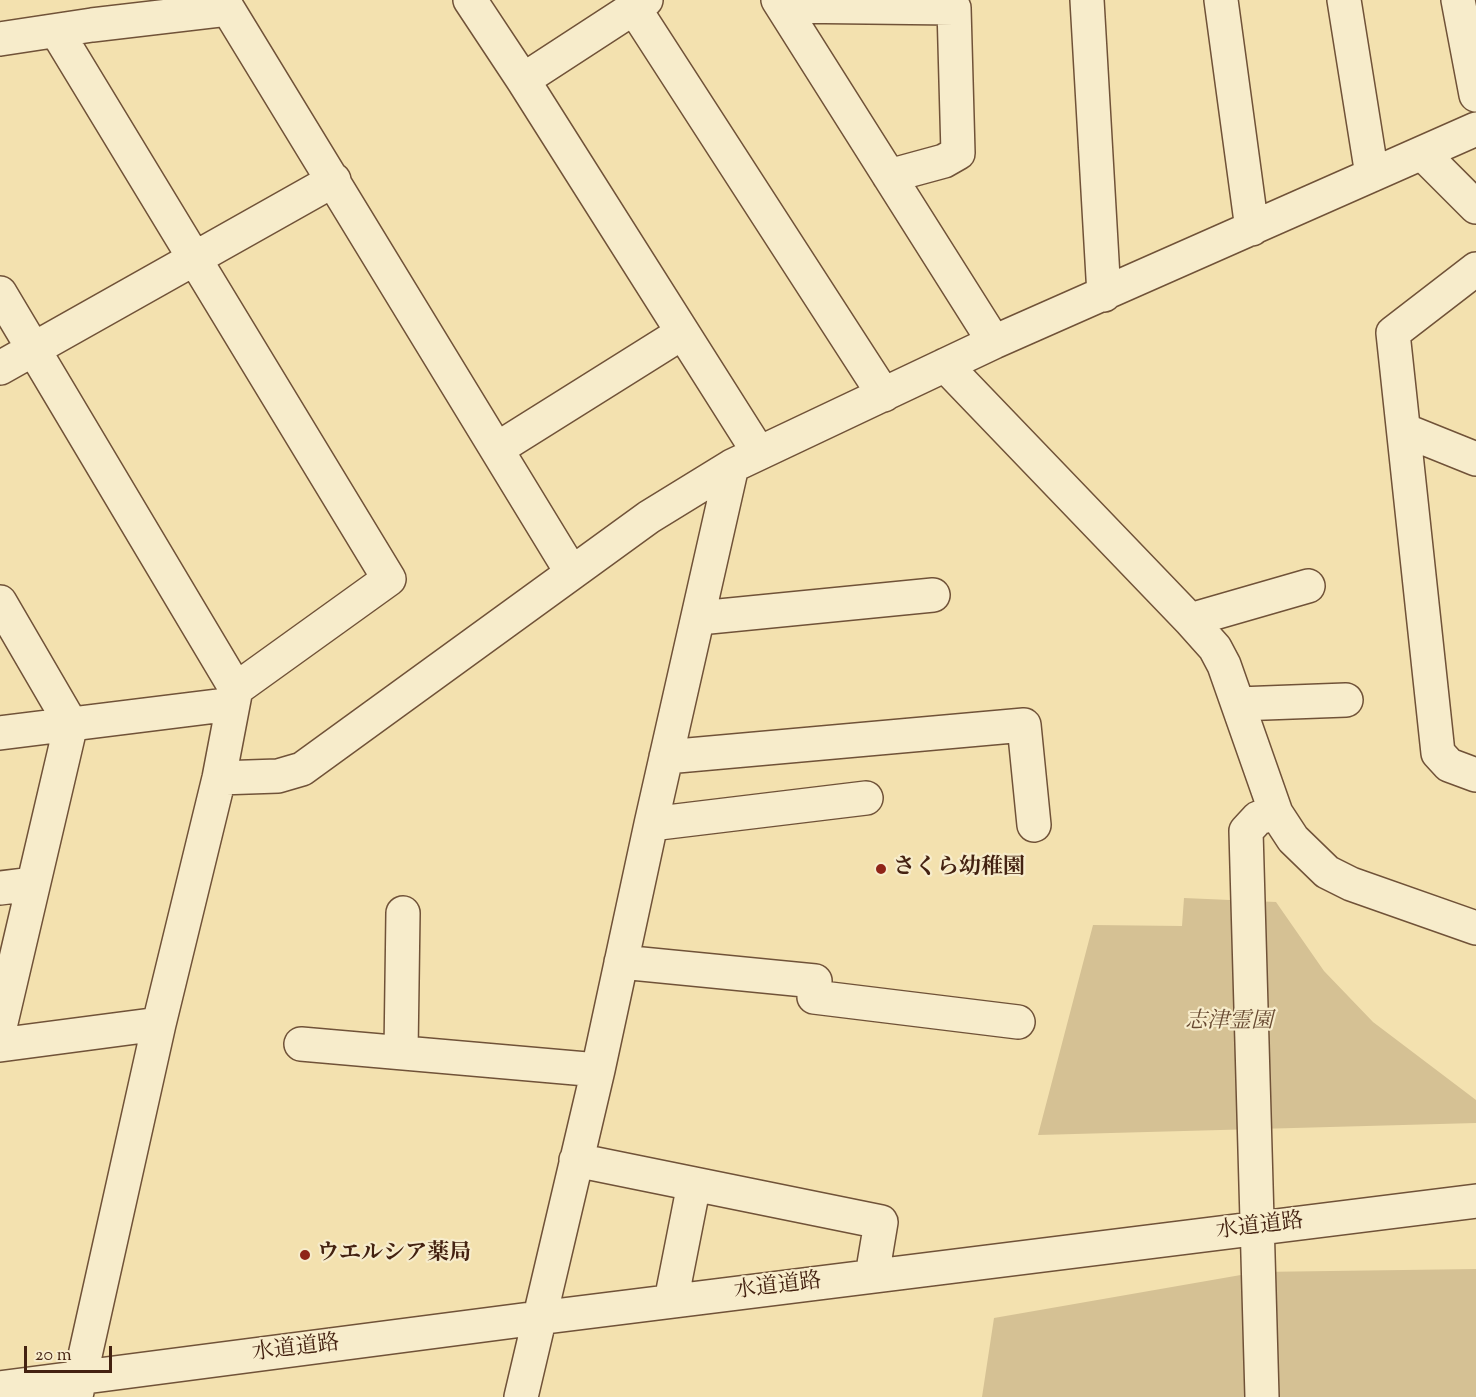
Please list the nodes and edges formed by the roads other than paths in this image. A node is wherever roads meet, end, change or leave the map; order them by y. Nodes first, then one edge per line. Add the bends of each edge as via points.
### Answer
1 (470, 0) edge
2 (1087, 0) edge
3 (1221, 0) edge
4 (1344, 0) edge
5 (1458, 0) edge
6 (780, 3) edge
7 (640, 4) edge
8 (57, 32) junction
9 (0, 39) edge
10 (523, 80) junction
11 (1476, 95) edge
12 (1476, 129) edge
13 (1423, 154) junction
14 (1372, 175) junction
15 (889, 176) junction
16 (334, 180) junction
17 (1476, 207) edge
18 (1252, 230) junction
19 (195, 259) junction
20 (1476, 269) edge
21 (0, 293) edge
22 (1104, 295) junction
23 (682, 333) junction
24 (994, 342) junction
25 (34, 350) junction
26 (945, 365) junction
27 (0, 368) edge
28 (884, 395) junction
29 (1404, 430) junction
30 (497, 448) junction
31 (1476, 459) edge
32 (745, 460) junction
33 (572, 573) junction
34 (1308, 586) dead end
35 (933, 595) dead end
36 (0, 602) edge
37 (699, 618) junction
38 (1190, 620) junction
39 (234, 696) junction
40 (1346, 700) dead end
41 (1238, 704) junction
42 (71, 724) junction
43 (0, 733) edge
44 (666, 757) junction
45 (1476, 775) edge
46 (219, 778) junction
47 (866, 798) dead end
48 (1276, 813) junction
49 (651, 824) junction
50 (1035, 825) dead end
51 (33, 884) junction
52 (0, 888) edge
53 (403, 913) dead end
54 (1476, 928) edge
55 (621, 962) junction
56 (1018, 1022) dead end
57 (159, 1024) junction
58 (0, 1027) edge
59 (301, 1044) dead end
60 (0, 1045) edge
61 (401, 1052) junction
62 (598, 1070) junction
63 (576, 1160) junction
64 (694, 1184) junction
65 (1476, 1201) edge
66 (1259, 1229) junction
67 (872, 1276) junction
68 (671, 1301) junction
69 (538, 1318) junction
70 (78, 1387) edge
71 (0, 1388) edge
72 (521, 1397) edge
73 (1262, 1397) edge

1 - 10 street
2 - 22 street
3 - 18 street
4 - 14 street
5 - 11 street
6 - 15 street
6 - 15 street via 954,9 958,153 944,161
7 - 10 street
7 - 28 street
8 - 9 street
8 - 16 street via 228,9
8 - 19 street
10 - 23 street
12 - 13 street
13 - 14 street
13 - 17 street
14 - 18 street
15 - 24 street
16 - 19 street
16 - 30 street
18 - 22 street
19 - 25 street
19 - 39 street via 389,579
20 - 29 street via 1393,333
21 - 25 street
22 - 24 street
23 - 30 street
23 - 32 street
24 - 26 street
25 - 27 street
25 - 39 street
26 - 28 street
26 - 38 street
28 - 32 street
29 - 31 street
29 - 45 street via 1438,753 1449,765
30 - 33 street
32 - 33 street via 649,518
32 - 37 street
33 - 46 street via 302,770 278,776
34 - 38 street
35 - 37 street
36 - 42 street
37 - 44 street
38 - 41 street via 1215,648
39 - 42 street
39 - 46 street
40 - 41 street
41 - 48 street
42 - 43 street
42 - 51 street
44 - 49 street
44 - 50 street via 1024,725
46 - 57 street
47 - 49 street
48 - 54 street via 1293,839 1327,872
48 - 66 street via 1258,818 1246,831
49 - 55 street
51 - 52 street
51 - 58 street
53 - 61 street
55 - 56 street via 815,981 814,997
55 - 62 street
57 - 60 street
57 - 70 street
59 - 61 street
61 - 62 street
62 - 63 street
63 - 64 street
63 - 69 street
64 - 67 street via 881,1222
64 - 68 street
65 - 66 street, 水道道路
66 - 67 street, 水道道路
66 - 73 street
67 - 68 street, 水道道路
68 - 69 street, 水道道路
69 - 70 street, 水道道路
69 - 72 street
70 - 71 street, 水道道路

